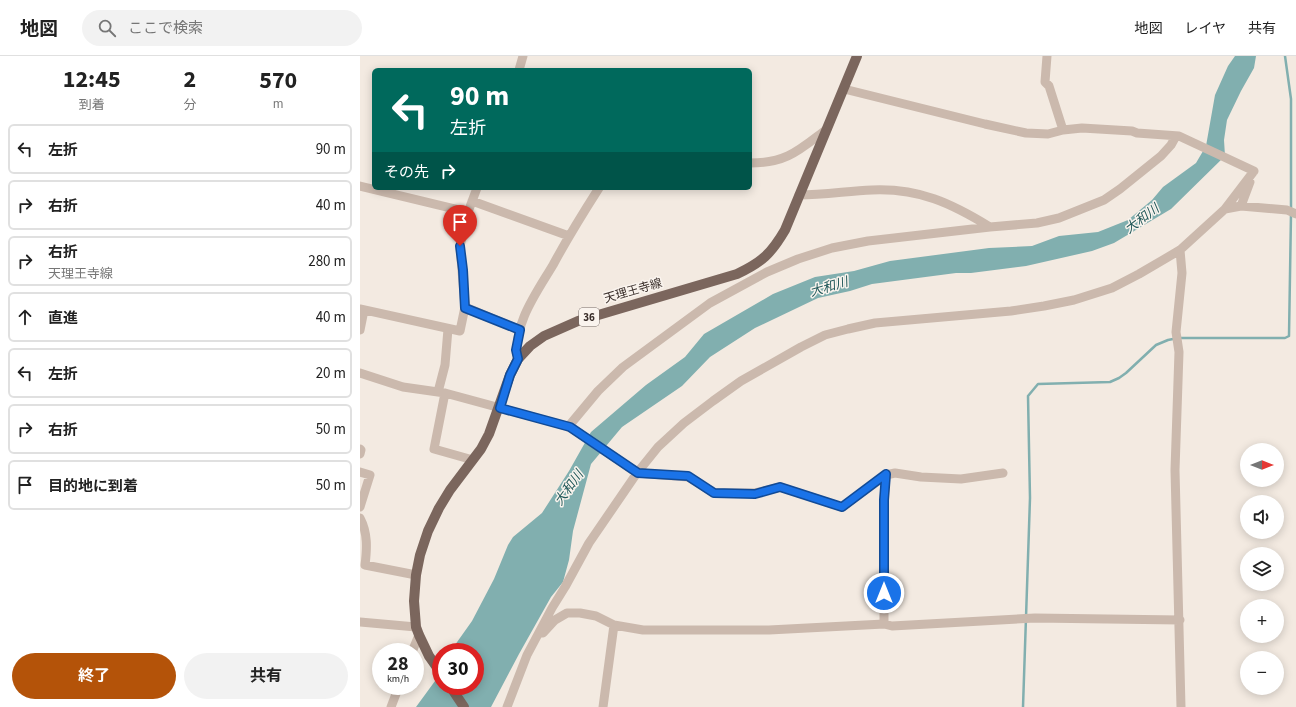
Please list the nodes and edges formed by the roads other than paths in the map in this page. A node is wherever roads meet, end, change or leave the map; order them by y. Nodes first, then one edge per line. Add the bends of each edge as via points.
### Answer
1 (524, 56) edge
2 (857, 56) edge
3 (1047, 56) edge
4 (519, 68) edge
5 (844, 90) junction
6 (827, 129) junction
7 (1063, 130) junction
8 (1177, 136) junction
9 (752, 163) edge
10 (1252, 170) junction
11 (360, 186) edge
12 (372, 189) edge
13 (377, 190) edge
14 (476, 190) edge
15 (598, 190) edge
16 (799, 195) junction
17 (472, 201) junction
18 (1241, 206) junction
19 (1225, 209) junction
20 (468, 212) junction
21 (1296, 214) edge
22 (990, 227) junction
23 (569, 236) junction
24 (1180, 250) junction
25 (465, 308) junction
26 (362, 310) edge
27 (448, 329) junction
28 (360, 330) edge
29 (520, 330) junction
30 (518, 359) junction
31 (360, 373) edge
32 (441, 392) junction
33 (500, 408) junction
34 (569, 427) junction
35 (360, 449) edge
36 (360, 454) edge
37 (473, 460) junction
38 (360, 472) edge
39 (636, 472) junction
40 (1004, 473) dead end
41 (886, 474) junction
42 (360, 507) edge
43 (360, 518) edge
44 (416, 575) junction
45 (1180, 620) junction
46 (360, 622) edge
47 (884, 624) junction
48 (614, 625) junction
49 (418, 631) junction
50 (537, 638) junction
51 (415, 643) edge
52 (432, 660) edge
53 (396, 695) edge
54 (456, 695) edge
55 (391, 707) edge
56 (464, 707) edge
57 (507, 707) edge
58 (603, 707) edge
59 (1181, 707) edge

1 - 4 street
2 - 5 main road, 天理王寺線 / 36
3 - 7 street via 1045,82 1049,86
5 - 6 main road, 天理王寺線 / 36
5 - 7 street via 1026,133 1048,134
6 - 9 street via 798,151 779,160
6 - 16 main road, 天理王寺線 / 36
7 - 8 street via 1082,128
8 - 10 street
8 - 22 street via 1161,156 1104,200 1059,218 1037,223
10 - 18 street
10 - 19 street
11 - 12 street
13 - 20 street
14 - 17 street
15 - 23 street
16 - 22 street via 874,190 921,194 943,201
16 - 30 main road, 天理王寺線 / 36 via 777,244 768,256 755,265 737,274 578,321 544,336
17 - 20 street
17 - 23 street
18 - 19 street
18 - 21 street via 1287,210
19 - 24 street
20 - 25 street via 460,246
22 - 34 street via 860,242 798,258 767,272 710,303 622,367 598,391
23 - 29 street via 527,309
24 - 39 street via 1112,288 1074,300 1011,311 875,323 826,335 776,361 713,401 684,423
24 - 45 street via 1182,273 1176,332 1179,352 1175,470
25 - 27 street via 460,331
25 - 29 street
26 - 27 street
26 - 28 street
27 - 32 street
29 - 30 street via 516,350
30 - 33 main road, 天理王寺線 / 36
31 - 32 street via 403,387
32 - 33 street
32 - 37 street via 434,449
33 - 34 street
33 - 37 main road, 天理王寺線 / 36 via 489,434
34 - 39 street
35 - 36 street
37 - 44 main road, 天理王寺線 / 36 via 450,490 428,531
38 - 42 street via 370,474
39 - 41 street via 688,476 714,493 755,494 780,487 842,507
39 - 50 street via 589,543
40 - 41 street via 961,479
41 - 47 street
43 - 44 street via 366,535 365,565
44 - 49 main road, 天理王寺線 / 36 via 414,601
45 - 47 street via 1035,618 892,626
45 - 59 street
46 - 49 street
47 - 48 street via 753,630 643,630
48 - 50 street via 596,616 567,613 555,620
48 - 58 street
49 - 51 street
49 - 52 main road, 天理王寺線 / 36
50 - 57 street via 527,655
53 - 55 street
54 - 56 main road

